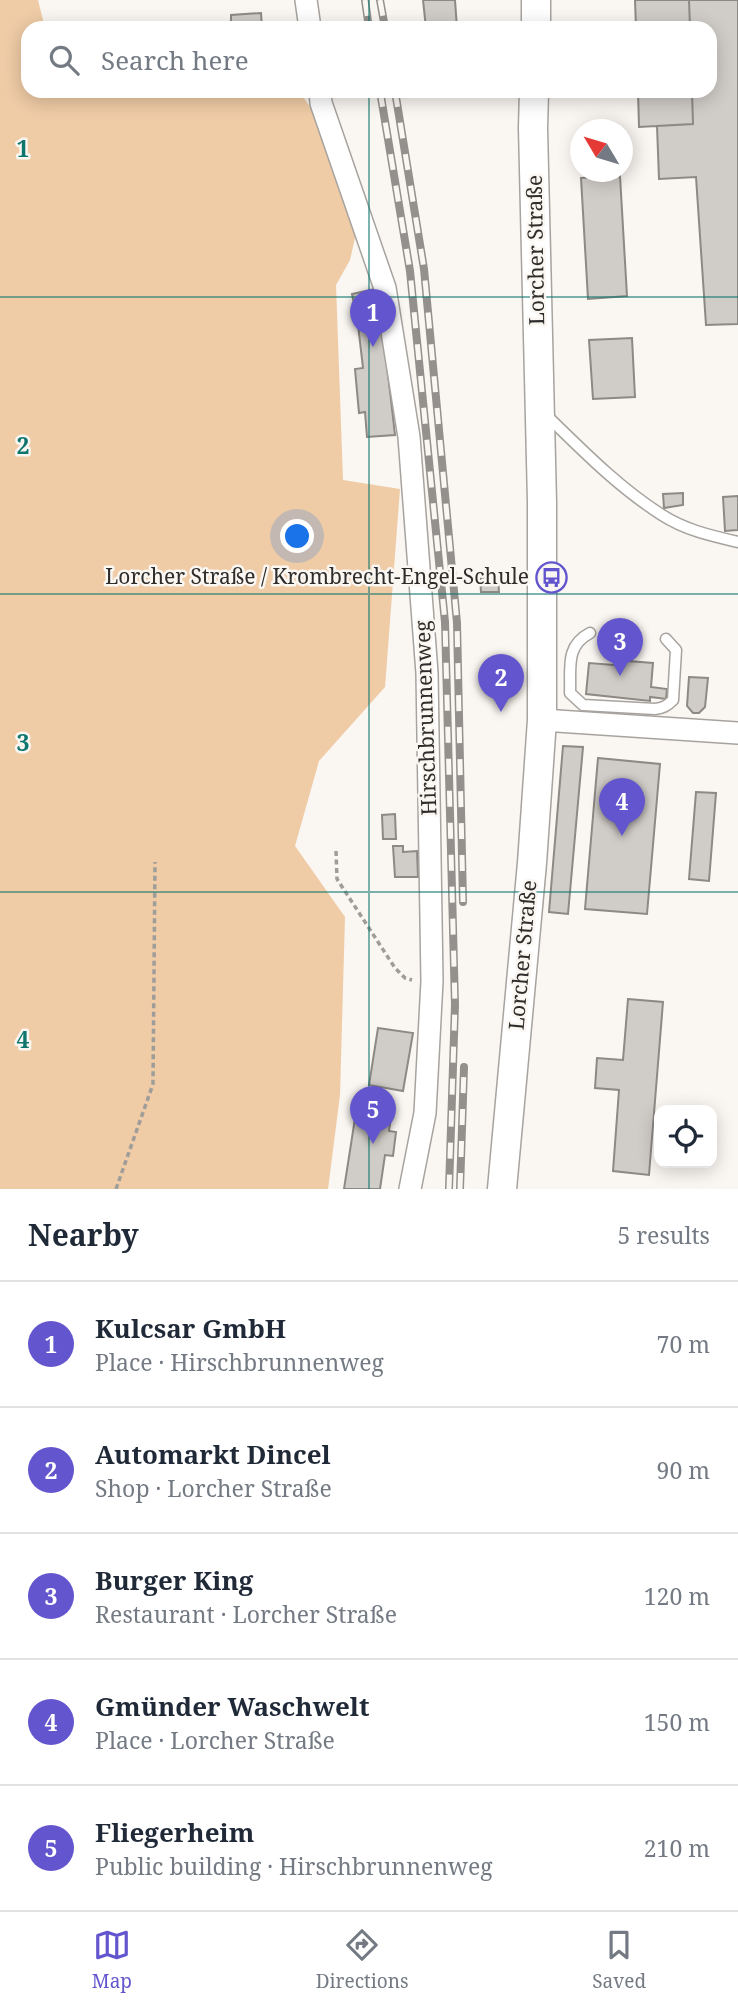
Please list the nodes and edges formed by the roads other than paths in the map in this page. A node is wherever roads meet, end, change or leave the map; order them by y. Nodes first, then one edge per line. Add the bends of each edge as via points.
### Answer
1 (306, 0) edge
2 (536, 0) edge
3 (309, 21) edge
4 (536, 21) edge
5 (321, 98) edge
6 (534, 98) edge
7 (540, 408) junction
8 (738, 542) edge
9 (590, 633) dead end
10 (666, 639) dead end
11 (542, 720) junction
12 (738, 733) edge
13 (410, 1189) edge
14 (502, 1189) edge

1 - 3 street
2 - 4 street
5 - 13 street, Hirschbrunnenweg via 385,288 409,437 427,673 432,981 425,1113
6 - 7 street, Lorcher Straße
7 - 8 lane via 590,459 663,516 702,534
7 - 11 street, Lorcher Straße
9 - 10 lane via 577,640 572,650 570,693 583,705 595,706 655,709 669,704 676,650
11 - 12 street
11 - 14 street, Lorcher Straße

